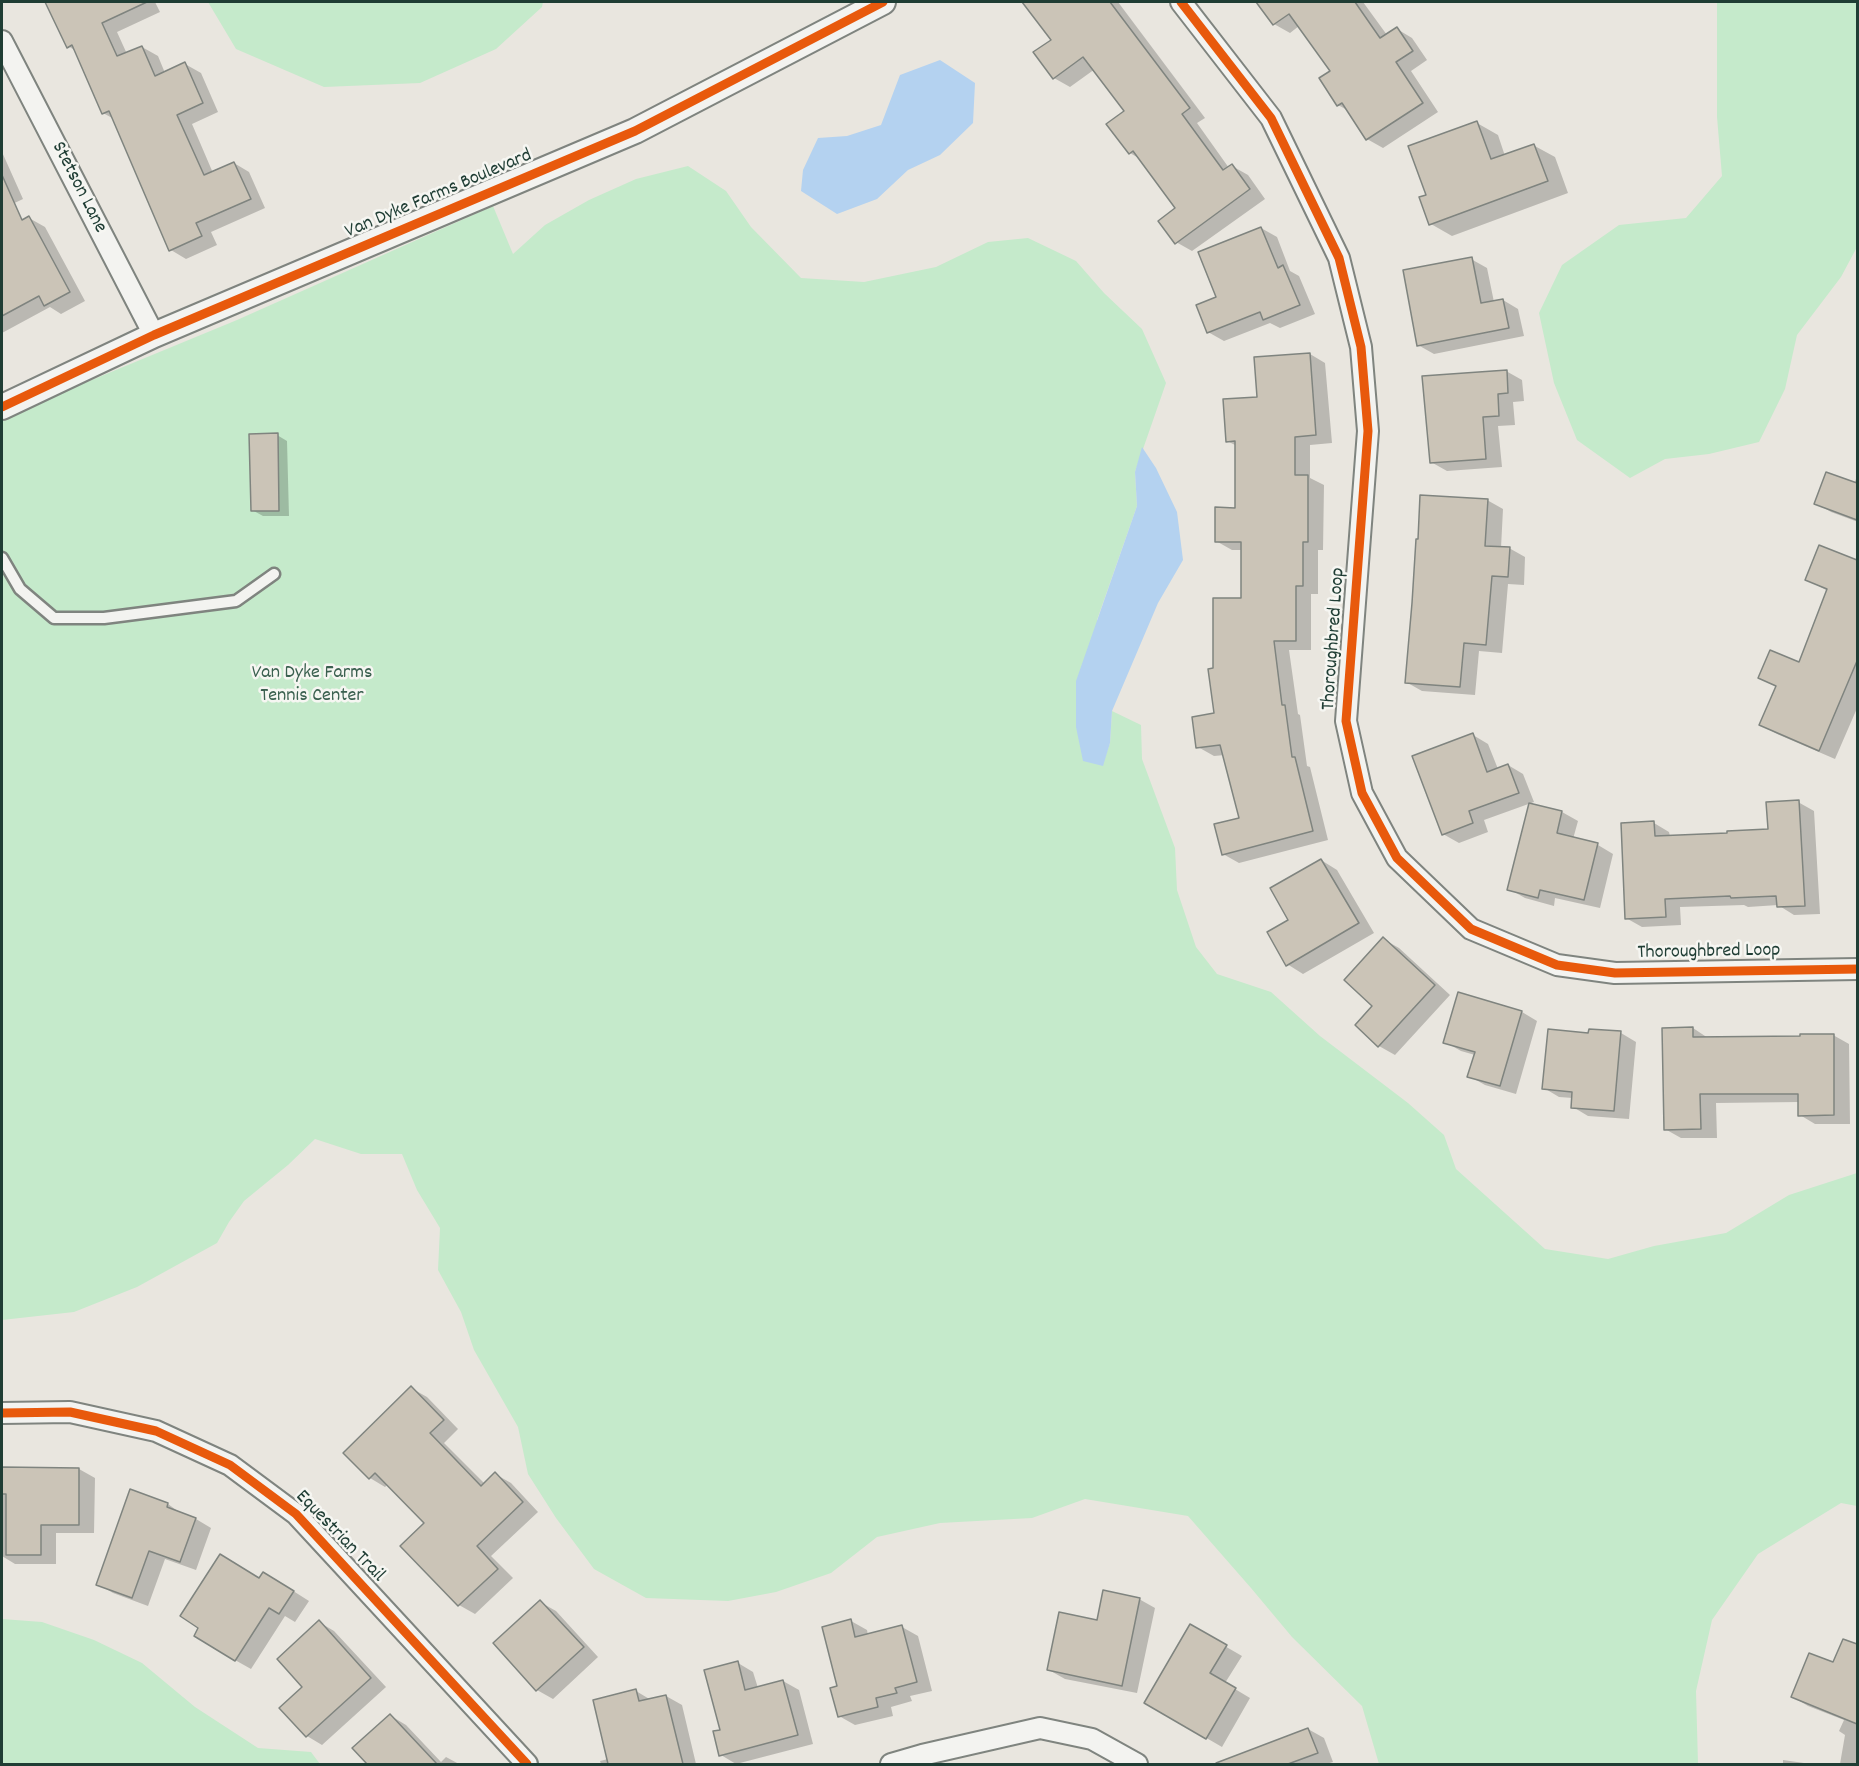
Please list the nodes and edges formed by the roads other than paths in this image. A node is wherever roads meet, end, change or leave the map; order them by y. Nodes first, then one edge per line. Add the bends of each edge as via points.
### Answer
1 (883, 2) edge
2 (1181, 2) edge
3 (2, 41) edge
4 (154, 336) junction
5 (2, 407) edge
6 (2, 558) edge
7 (274, 574) dead end
8 (1857, 969) edge
9 (2, 1413) edge
10 (527, 1764) edge
11 (891, 1764) edge
12 (1137, 1764) edge

1 - 4 street, Van Dyke Farms Boulevard via 635,132
2 - 8 street, Thoroughbred Loop via 1271,118 1339,258 1361,347 1368,431 1346,721 1362,793 1397,858 1471,929 1557,965 1615,973
3 - 4 street, Stetson Lane
4 - 5 street, Van Dyke Farms Boulevard
6 - 7 lane via 20,589 54,618 104,618 236,601
9 - 10 street, Equestrian Trail via 70,1412 156,1431 230,1465 296,1514
11 - 12 street via 1040,1728 1092,1738

